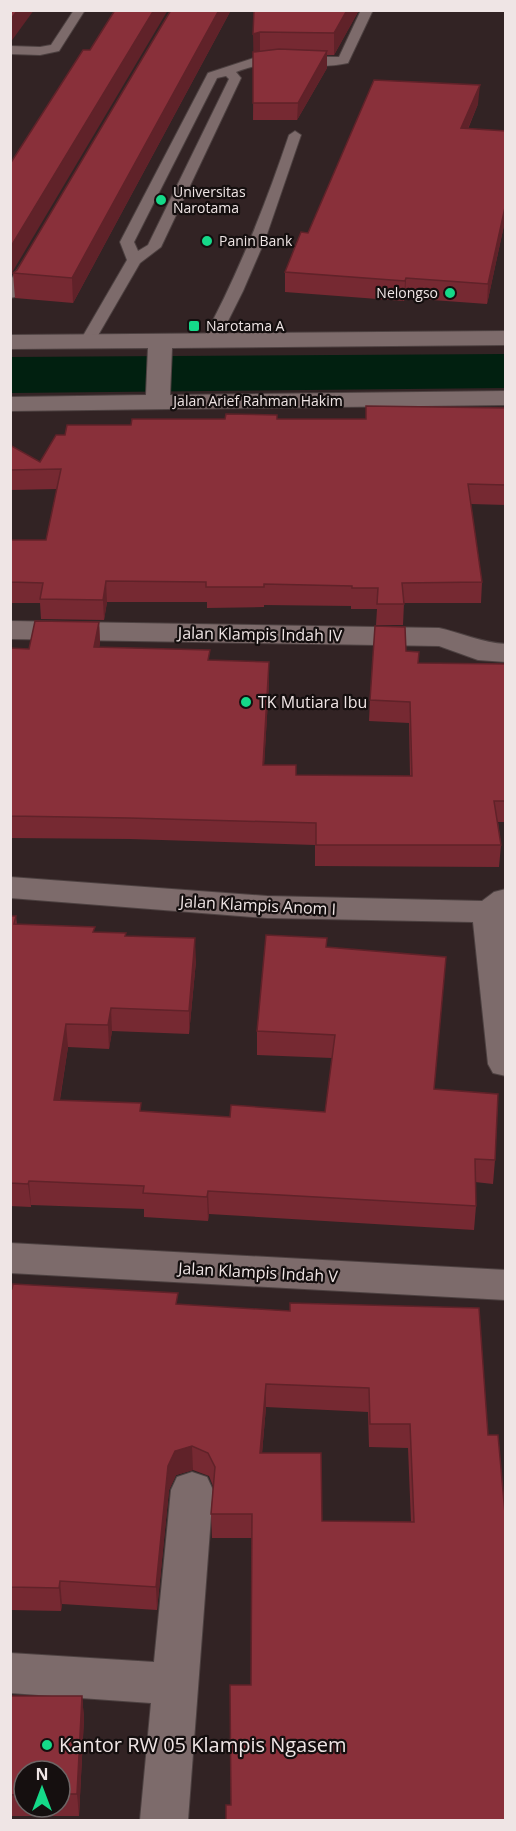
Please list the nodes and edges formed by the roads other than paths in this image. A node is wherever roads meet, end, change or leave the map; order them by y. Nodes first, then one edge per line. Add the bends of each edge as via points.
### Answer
1 (80, 10) edge
2 (367, 10) edge
3 (10, 50) edge
4 (229, 72) junction
5 (295, 135) dead end
6 (34, 254) edge
7 (134, 260) junction
8 (10, 294) edge
9 (506, 338) edge
10 (88, 341) junction
11 (210, 341) junction
12 (10, 342) edge
13 (160, 345) junction
14 (159, 391) junction
15 (506, 399) edge
16 (10, 404) edge
17 (10, 630) edge
18 (506, 653) edge
19 (10, 887) edge
20 (500, 908) edge
21 (506, 1064) edge
22 (10, 1258) edge
23 (506, 1285) edge
24 (192, 1490) dead end
25 (10, 1673) edge
26 (175, 1684) junction
27 (164, 1821) edge

1 - 3 lane via 56,48
2 - 4 lane via 344,60 257,60
4 - 7 lane via 235,78 154,247
4 - 7 lane via 212,76 126,242
5 - 11 lane via 266,222
6 - 8 lane
7 - 10 lane
9 - 11 street
10 - 12 street
10 - 13 street
11 - 13 street
13 - 14 street
14 - 15 street, Jalan Arief Rahman Hakim
14 - 16 street, Jalan Arief Rahman Hakim
17 - 18 street, Jalan Klampis Indah IV via 439,637 478,651
19 - 20 street, Jalan Klampis Anom I via 267,907
20 - 21 street
22 - 23 street, Jalan Klampis Indah V
24 - 26 street
25 - 26 street
26 - 27 street

